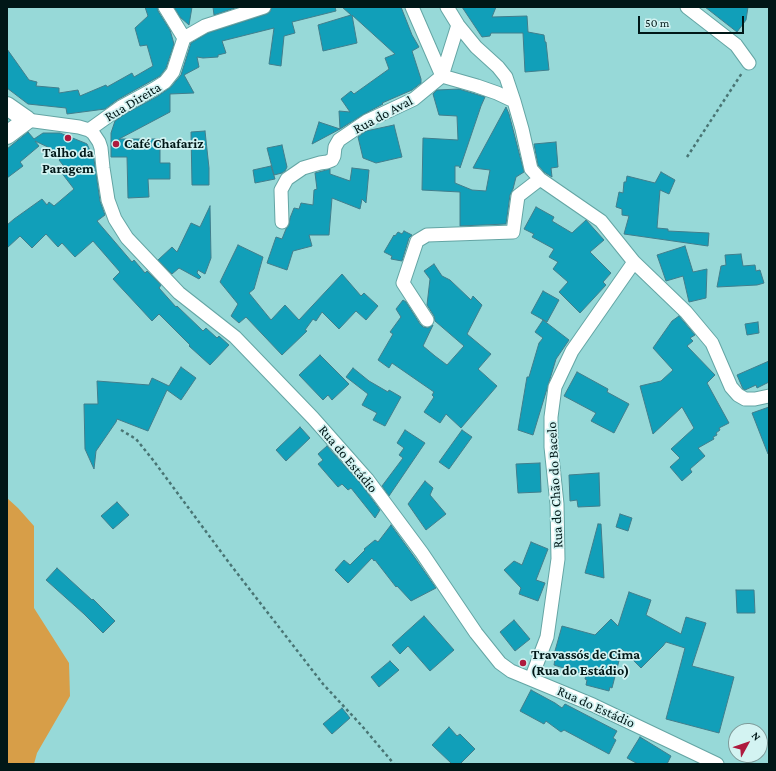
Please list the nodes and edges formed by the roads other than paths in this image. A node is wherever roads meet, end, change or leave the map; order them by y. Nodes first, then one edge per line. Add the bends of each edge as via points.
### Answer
1 (165, 7) edge
2 (264, 7) edge
3 (412, 7) edge
4 (447, 7) edge
5 (687, 7) edge
6 (458, 25) junction
7 (184, 38) junction
8 (749, 63) road end
9 (442, 76) junction
10 (514, 101) junction
11 (7, 106) edge
12 (27, 120) junction
13 (89, 130) junction
14 (7, 135) edge
15 (540, 179) junction
16 (282, 222) dead end
17 (634, 262) junction
18 (427, 320) dead end
19 (769, 396) edge
20 (531, 679) junction
21 (717, 764) edge

1 - 7 street
2 - 7 street via 205,26
3 - 9 street
4 - 6 street
5 - 8 street via 736,45
6 - 9 street
6 - 10 street via 506,77
7 - 13 street, Rua Direita via 173,72 165,82 121,107
9 - 10 street via 477,86
9 - 16 street, Rua do Aval via 414,99 367,121 339,140 332,160 303,168 287,179 281,190
10 - 15 street via 531,169
11 - 12 street
12 - 13 street
12 - 14 street
13 - 20 street, Rua do Estádio via 101,148 108,200 115,219 127,238 179,293 235,337 313,418 366,479 500,663 511,671
15 - 17 street via 601,221
15 - 18 street via 518,196 512,232 427,235 417,241 403,283
17 - 19 street via 686,312 712,343 738,395 745,399
17 - 20 street, Rua do Chão do Bacelo via 572,351 555,387 551,447 557,504 558,559 547,637
20 - 21 street, Rua do Estádio via 593,705

